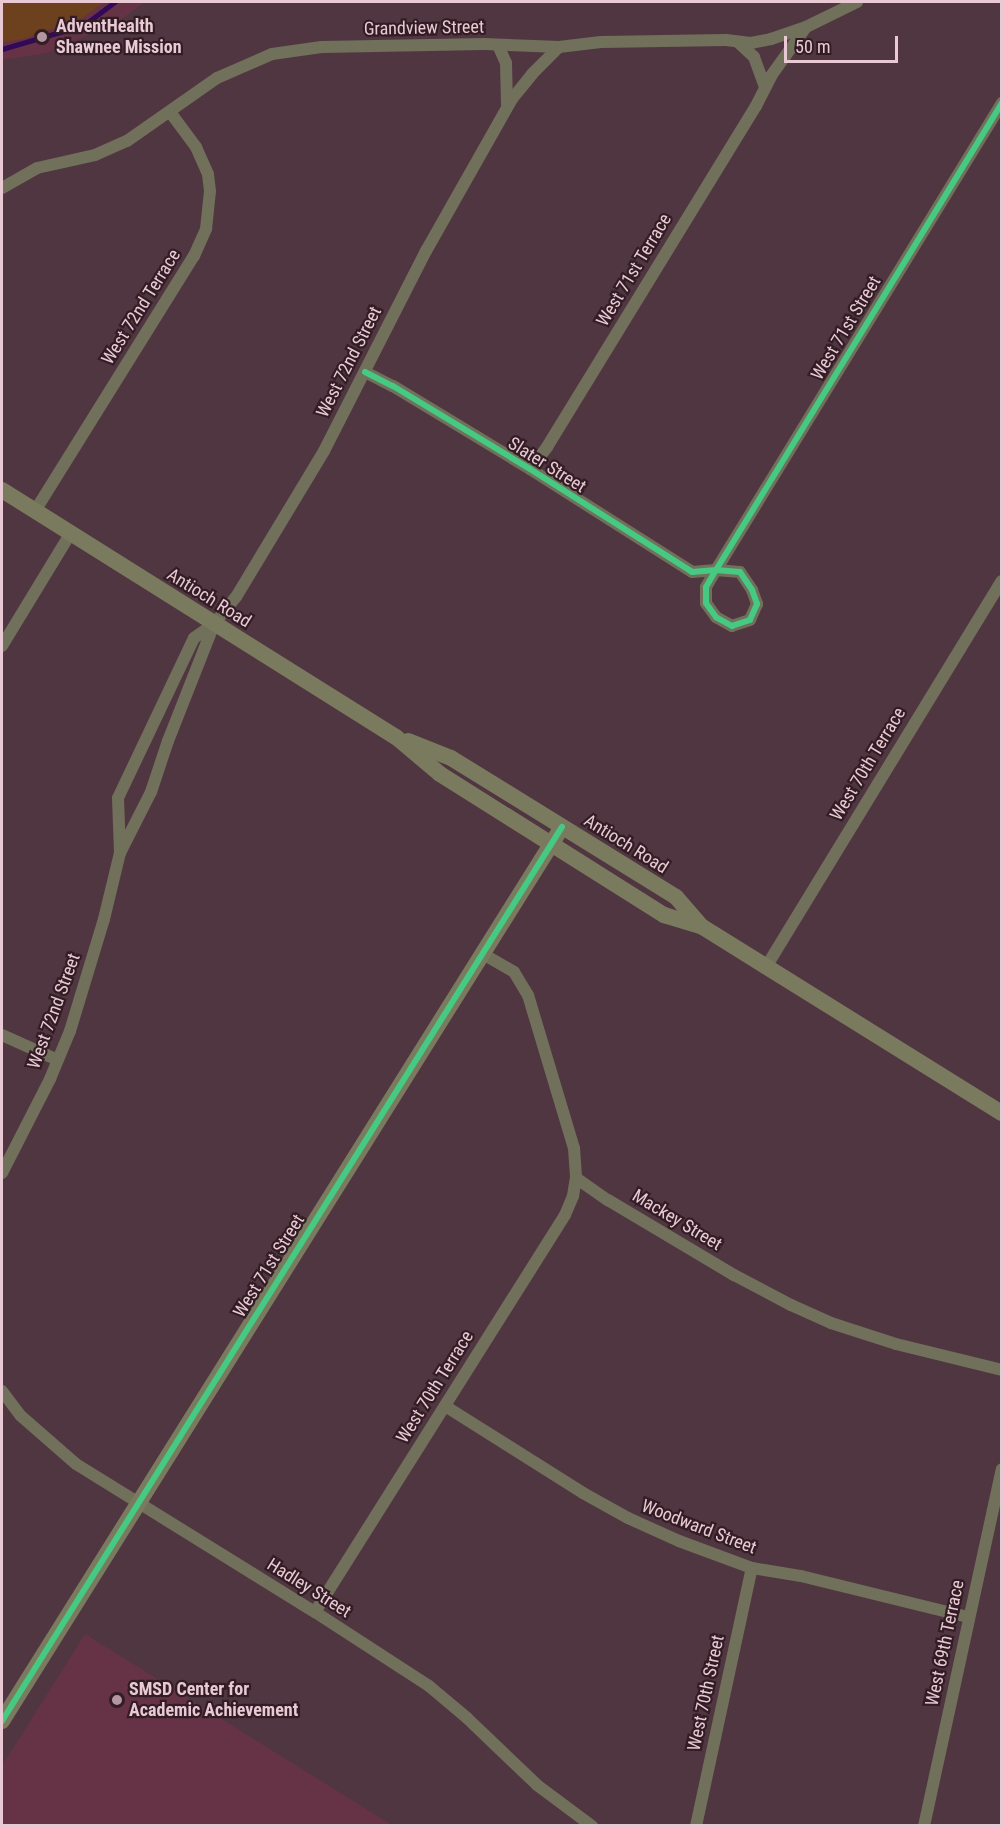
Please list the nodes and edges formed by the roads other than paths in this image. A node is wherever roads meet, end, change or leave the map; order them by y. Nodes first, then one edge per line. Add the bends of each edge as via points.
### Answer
1 (857, 2) edge
2 (806, 27) junction
3 (738, 42) junction
4 (498, 45) junction
5 (559, 47) junction
6 (765, 87) junction
7 (1002, 102) edge
8 (506, 110) junction
9 (170, 112) junction
10 (2, 188) edge
11 (365, 372) junction
12 (530, 470) junction
13 (2, 490) edge
14 (35, 511) junction
15 (70, 534) junction
16 (716, 570) junction
17 (1002, 581) edge
18 (214, 624) junction
19 (2, 646) edge
20 (396, 737) junction
21 (562, 827) junction
22 (551, 844) junction
23 (120, 853) junction
24 (701, 926) junction
25 (483, 954) junction
26 (766, 967) junction
27 (2, 1035) edge
28 (58, 1059) junction
29 (1002, 1113) edge
30 (2, 1173) edge
31 (576, 1178) junction
32 (1002, 1370) edge
33 (2, 1391) edge
34 (445, 1406) junction
35 (1002, 1469) edge
36 (138, 1503) junction
37 (752, 1568) junction
38 (315, 1612) junction
39 (968, 1617) junction
40 (2, 1721) edge
41 (592, 1826) edge
42 (696, 1826) edge
43 (924, 1826) edge

1 - 2 street, Grandview Street
2 - 3 street, Grandview Street via 771,39
2 - 6 street, West 71st Terrace
3 - 5 street, Grandview Street via 601,42
3 - 6 street via 754,57
4 - 5 street, Grandview Street
4 - 8 street, West 72nd Street via 506,63
4 - 9 street, Grandview Street via 322,47 272,54 216,78
5 - 8 street, West 72nd Street via 519,89
6 - 12 street, West 71st Terrace
7 - 16 street, West 71st Street
8 - 11 street, West 72nd Street via 426,251
9 - 10 street, Grandview Street via 127,141 95,155 36,168
9 - 14 street, West 72nd Terrace via 196,147 208,174 210,202 206,229 194,256
11 - 12 street, Slater Street
11 - 18 street, West 72nd Street via 310,476 236,597
12 - 16 street, Slater Street via 692,572
13 - 14 main road, Antioch Road
14 - 15 main road, Antioch Road
15 - 18 main road, Antioch Road
15 - 19 street
16 - 16 street, West 71st Street via 740,572 757,604 750,620 732,626 716,617 706,603 706,587
17 - 26 street, West 70th Terrace
18 - 20 main road, Antioch Road
18 - 23 street, West 72nd Street via 151,792
18 - 23 street, West 72nd Street via 194,638 118,798
20 - 21 main road, Antioch Road via 451,758
20 - 22 main road, Antioch Road via 440,774
21 - 22 main road, West 71st Street
21 - 24 main road, Antioch Road via 676,897
22 - 24 main road, Antioch Road via 664,915
22 - 25 main road, West 71st Street
23 - 28 street, West 72nd Street via 80,1003
24 - 26 main road, Antioch Road
25 - 31 street via 514,972 528,995 574,1148
25 - 36 main road, West 71st Street
26 - 29 main road, Antioch Road
27 - 28 street
28 - 30 street, West 72nd Street
31 - 32 street, Mackey Street via 734,1275 791,1305 896,1344
31 - 34 street, West 70th Terrace via 565,1215
33 - 36 street, Hadley Street via 21,1416 54,1447
34 - 37 street, Woodward Street via 628,1518
34 - 38 street, West 70th Terrace
35 - 39 street, West 69th Terrace
36 - 38 street, Hadley Street
36 - 40 main road, West 71st Street
37 - 39 street, Woodward Street via 801,1576
37 - 42 street, West 70th Street
38 - 41 street, Hadley Street via 429,1686 537,1785
39 - 43 street, West 69th Terrace

